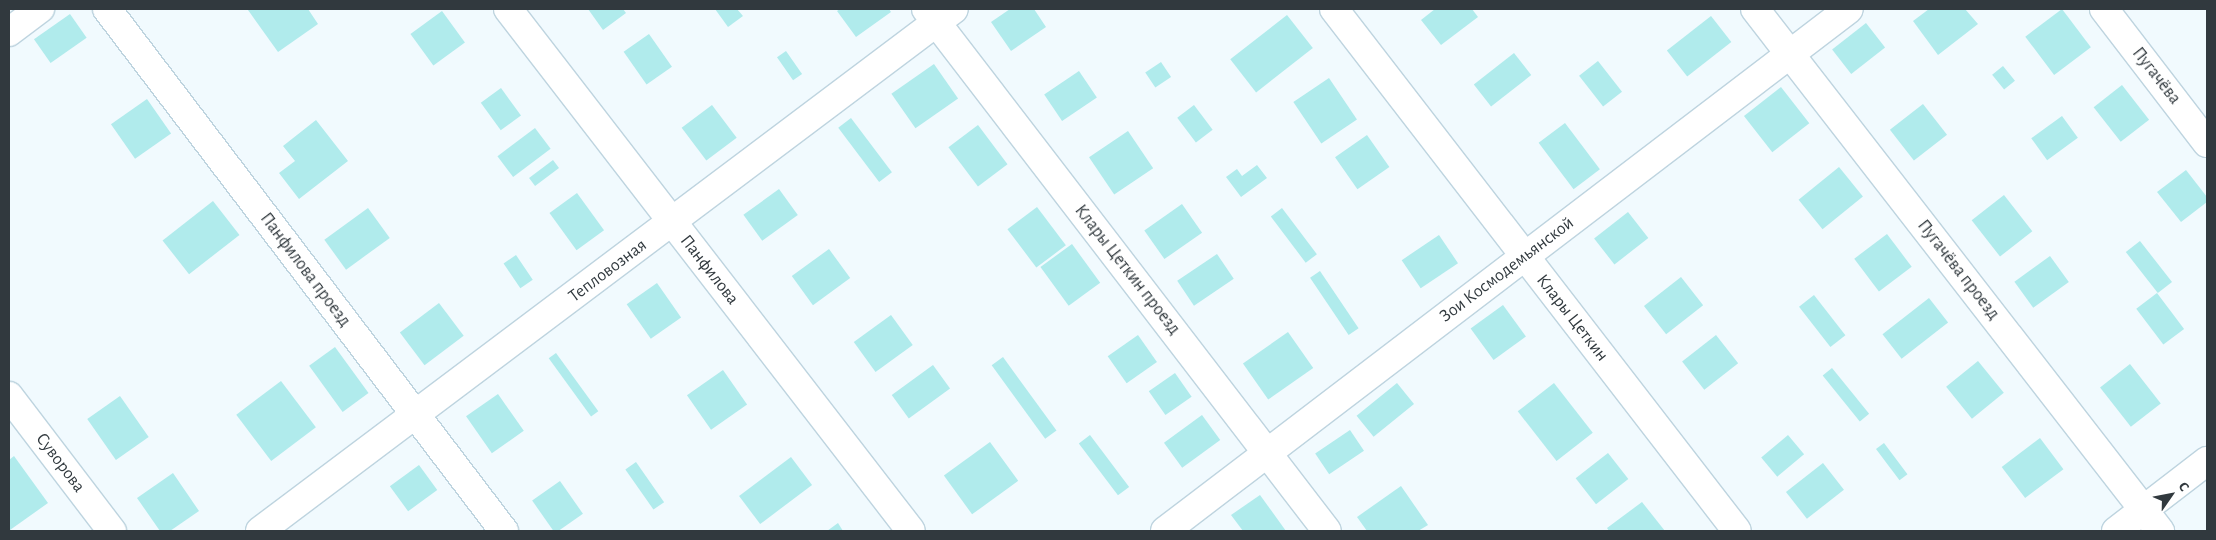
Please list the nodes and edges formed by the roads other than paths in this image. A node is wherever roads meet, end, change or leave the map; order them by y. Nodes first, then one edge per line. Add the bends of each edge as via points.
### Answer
1 (40, 9) edge
2 (107, 9) edge
3 (508, 9) edge
4 (1334, 9) edge
5 (1755, 9) edge
6 (1849, 9) edge
7 (2104, 9) edge
8 (939, 13) edge
9 (9, 32) edge
10 (1790, 54) junction
11 (2207, 143) edge
12 (673, 223) junction
13 (1525, 256) junction
14 (9, 396) edge
15 (415, 415) junction
16 (1267, 453) junction
17 (2207, 461) edge
18 (2144, 510) junction
19 (112, 531) edge
20 (260, 531) edge
21 (504, 531) edge
22 (911, 531) edge
23 (1165, 531) edge
24 (1327, 531) edge
25 (1737, 531) edge
26 (2116, 531) edge
27 (2160, 531) edge

1 - 9 street
2 - 15 street, Панфилова проезд
3 - 12 street, Панфилова
4 - 13 street, Клары Цеткин
5 - 10 street, Пугачёва проезд
6 - 10 street, Зои Космодемьянской
7 - 11 street, Пугачёва
8 - 12 street, Тепловозная
8 - 16 street, Клары Цеткин проезд
10 - 13 street, Зои Космодемьянской
10 - 18 street, Пугачёва проезд
12 - 15 street, Тепловозная
12 - 22 street, Панфилова
13 - 16 street, Зои Космодемьянской
13 - 25 street, Клары Цеткин
14 - 19 street, Суворова
15 - 20 street, Тепловозная
15 - 21 street, Панфилова проезд
16 - 23 street, Зои Космодемьянской
16 - 24 street, Клары Цеткин проезд
17 - 18 street
18 - 26 street
18 - 27 street, Пугачёва проезд

